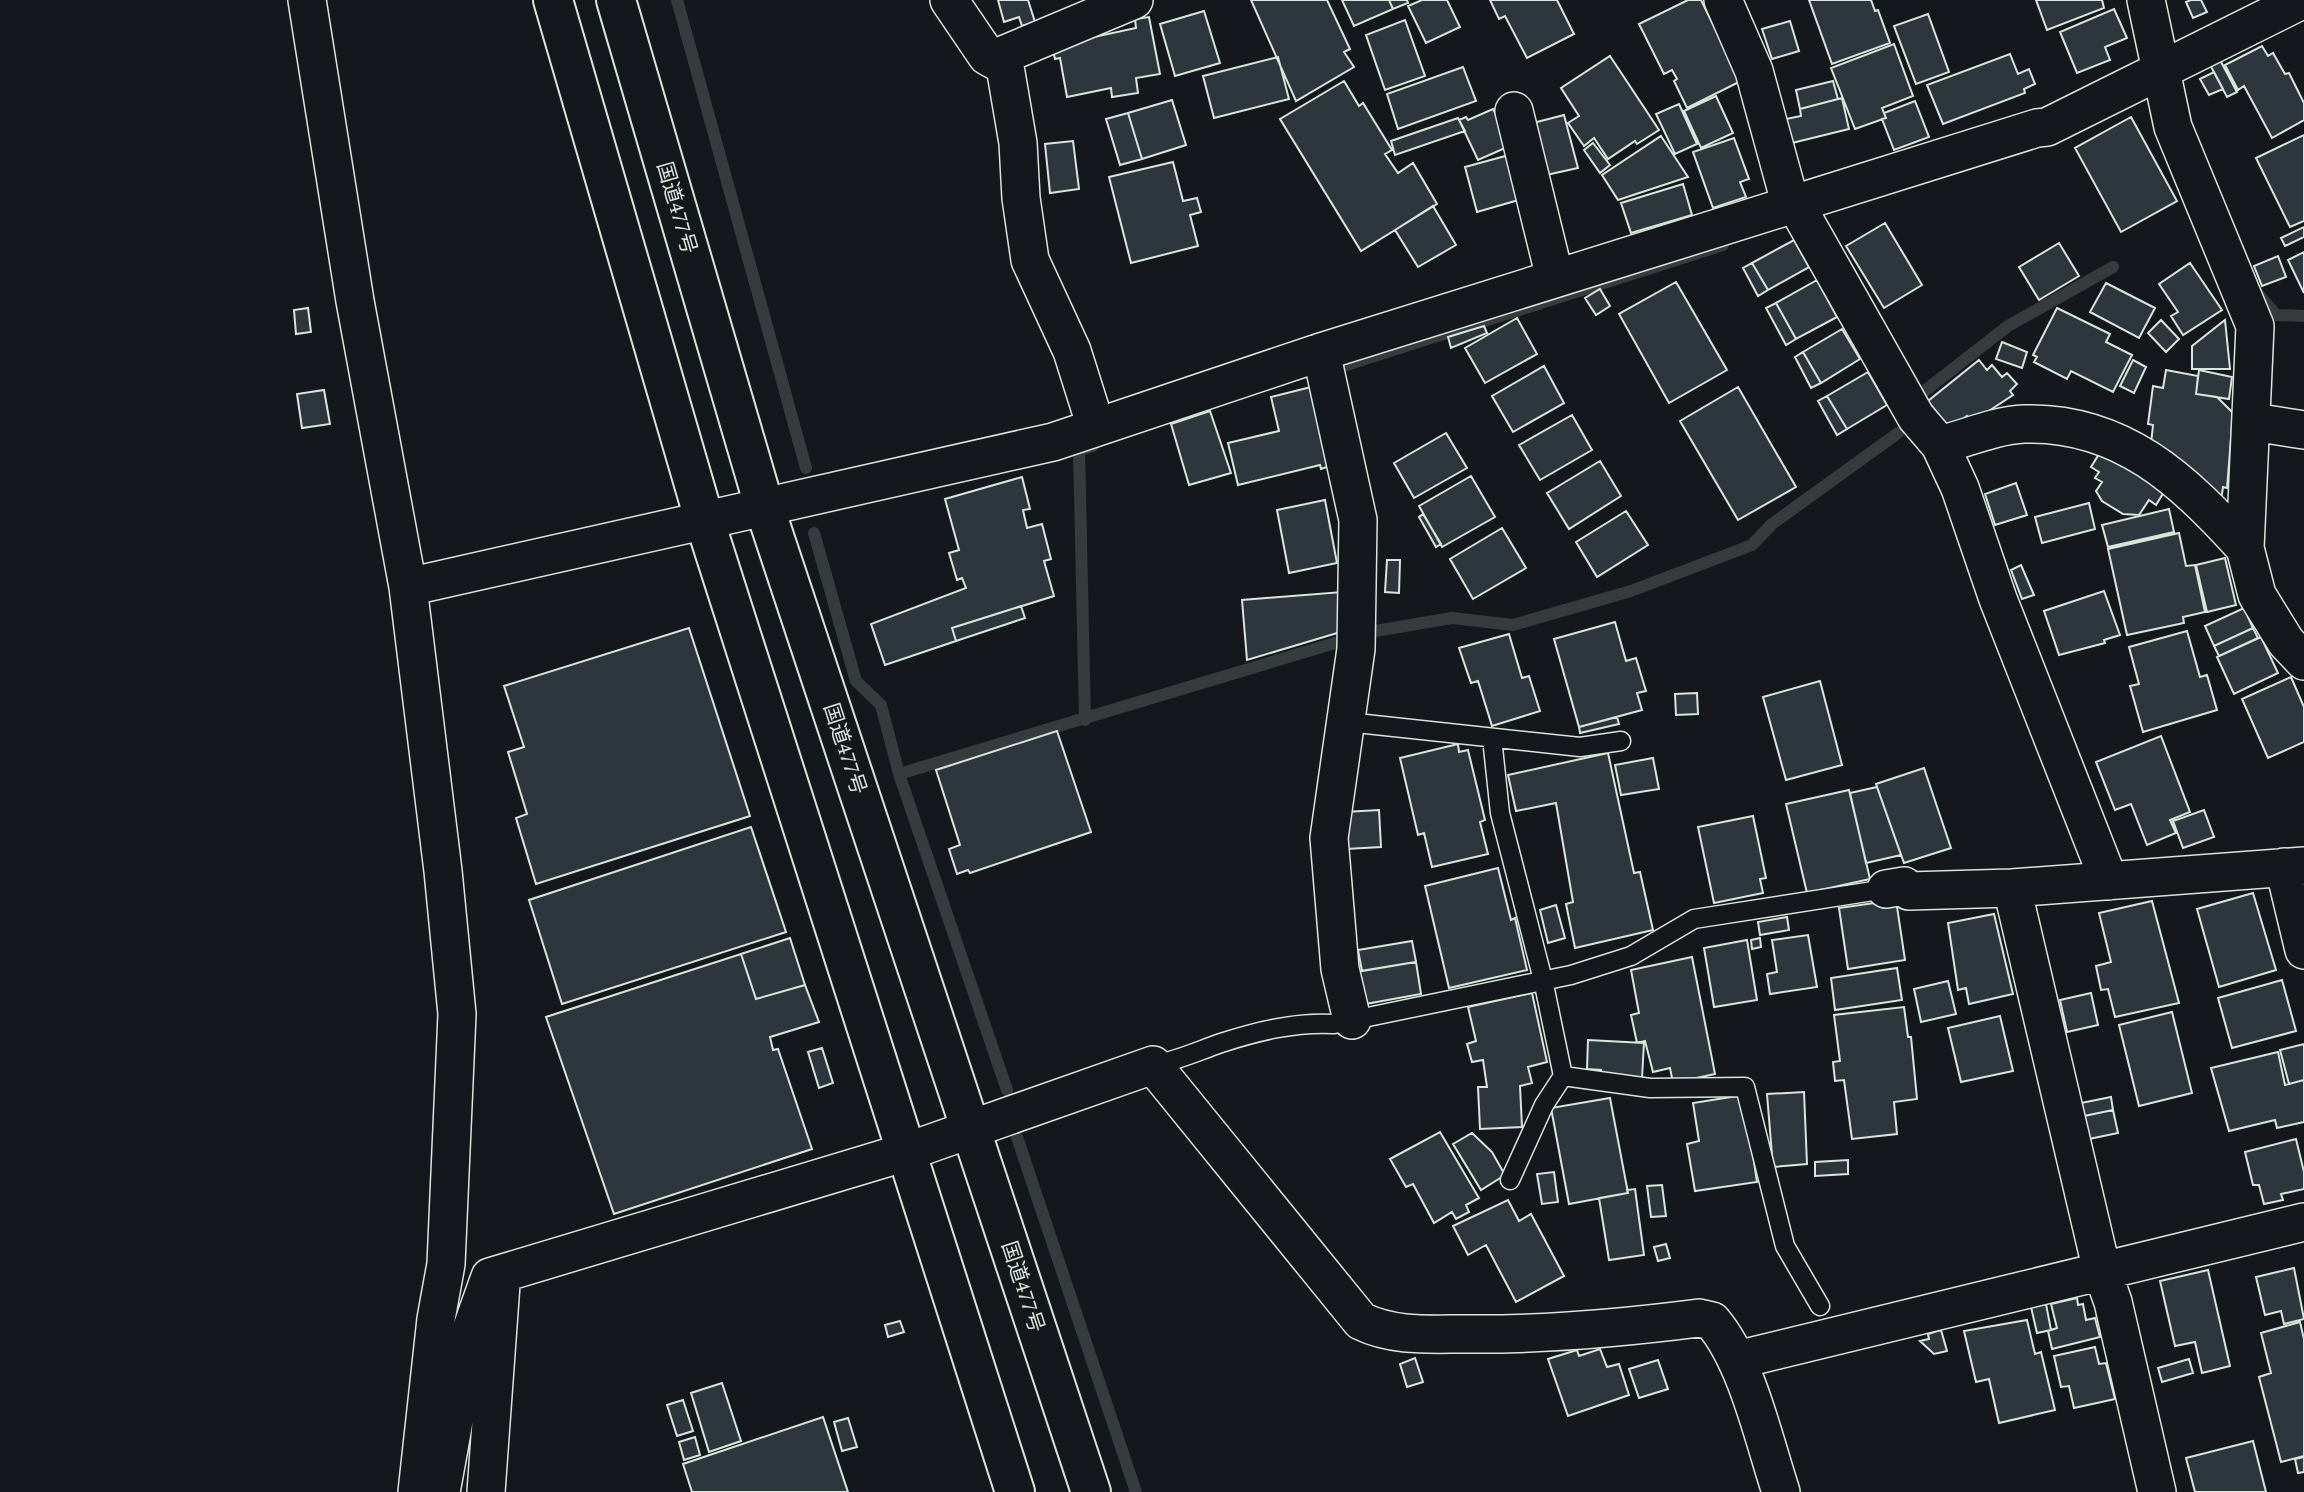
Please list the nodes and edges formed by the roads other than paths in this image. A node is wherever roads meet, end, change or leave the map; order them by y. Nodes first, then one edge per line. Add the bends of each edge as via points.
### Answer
1 (306, 0) edge
2 (553, 0) edge
3 (616, 0) edge
4 (948, 0) edge
5 (1134, 0) edge
6 (1723, 0) edge
7 (2146, 0) edge
8 (2302, 0) edge
9 (1005, 66) junction
10 (2159, 70) junction
11 (1514, 111) dead end
12 (1793, 206) junction
13 (1555, 278) junction
14 (1321, 352) junction
15 (2253, 422) junction
16 (1096, 427) junction
17 (2304, 429) edge
18 (1941, 445) junction
19 (765, 509) junction
20 (705, 522) junction
21 (2245, 548) junction
22 (408, 587) junction
23 (2304, 661) edge
24 (1347, 722) junction
25 (1492, 738) junction
26 (1621, 741) dead end
27 (2294, 866) edge
28 (2109, 881) junction
29 (2012, 888) junction
30 (1886, 889) joint
31 (2304, 950) edge
32 (1544, 980) junction
33 (1352, 1020) junction
34 (1153, 1065) junction
35 (1563, 1076) junction
36 (970, 1129) junction
37 (905, 1152) junction
38 (1510, 1180) dead end
39 (2304, 1222) edge
40 (2102, 1271) junction
41 (502, 1272) junction
42 (1820, 1306) dead end
43 (1737, 1360) junction
44 (417, 1492) edge
45 (441, 1492) edge
46 (486, 1492) edge
47 (1015, 1492) edge
48 (1091, 1492) edge
49 (1782, 1492) edge
50 (2157, 1492) edge

1 - 22 street
2 - 20 highway
3 - 19 highway, 国道477号
4 - 9 street via 987,56
5 - 9 street via 1003,55
6 - 12 street via 1754,71
7 - 10 street
8 - 10 street
9 - 16 street via 1030,260 1072,351
10 - 12 street via 2047,127
10 - 15 street via 2173,127 2255,326
11 - 13 street
12 - 13 street
12 - 18 street via 1916,417
13 - 14 street
14 - 16 street
14 - 24 street via 1358,520 1356,637
15 - 17 street
15 - 21 street
16 - 19 street via 1053,442
18 - 21 street via 2022,424 2113,438 2199,498
18 - 28 street
19 - 20 street
19 - 36 highway, 国道477号
20 - 22 street
20 - 37 highway
21 - 23 street via 2257,595 2286,642
22 - 44 street via 457,1014 446,1264
24 - 25 lane
24 - 33 street via 1329,838 1340,969
25 - 26 lane via 1580,747
25 - 32 lane via 1500,814
27 - 28 street
27 - 31 street
28 - 29 street
29 - 30 street
29 - 40 street
30 - 32 lane via 1694,919 1631,956
32 - 33 lane
32 - 35 lane
33 - 34 lane via 1268,1030
34 - 36 street
34 - 43 street via 1361,1321 1380,1331 1506,1335 1606,1330 1699,1318 1713,1321
35 - 38 lane via 1544,1105
35 - 42 lane via 1650,1088 1745,1087 1785,1245
36 - 37 street
36 - 48 highway, 国道477号
37 - 41 street
37 - 47 highway
39 - 40 street
40 - 43 street
40 - 50 street
41 - 45 street via 490,1277 470,1333
41 - 46 street
43 - 49 street

